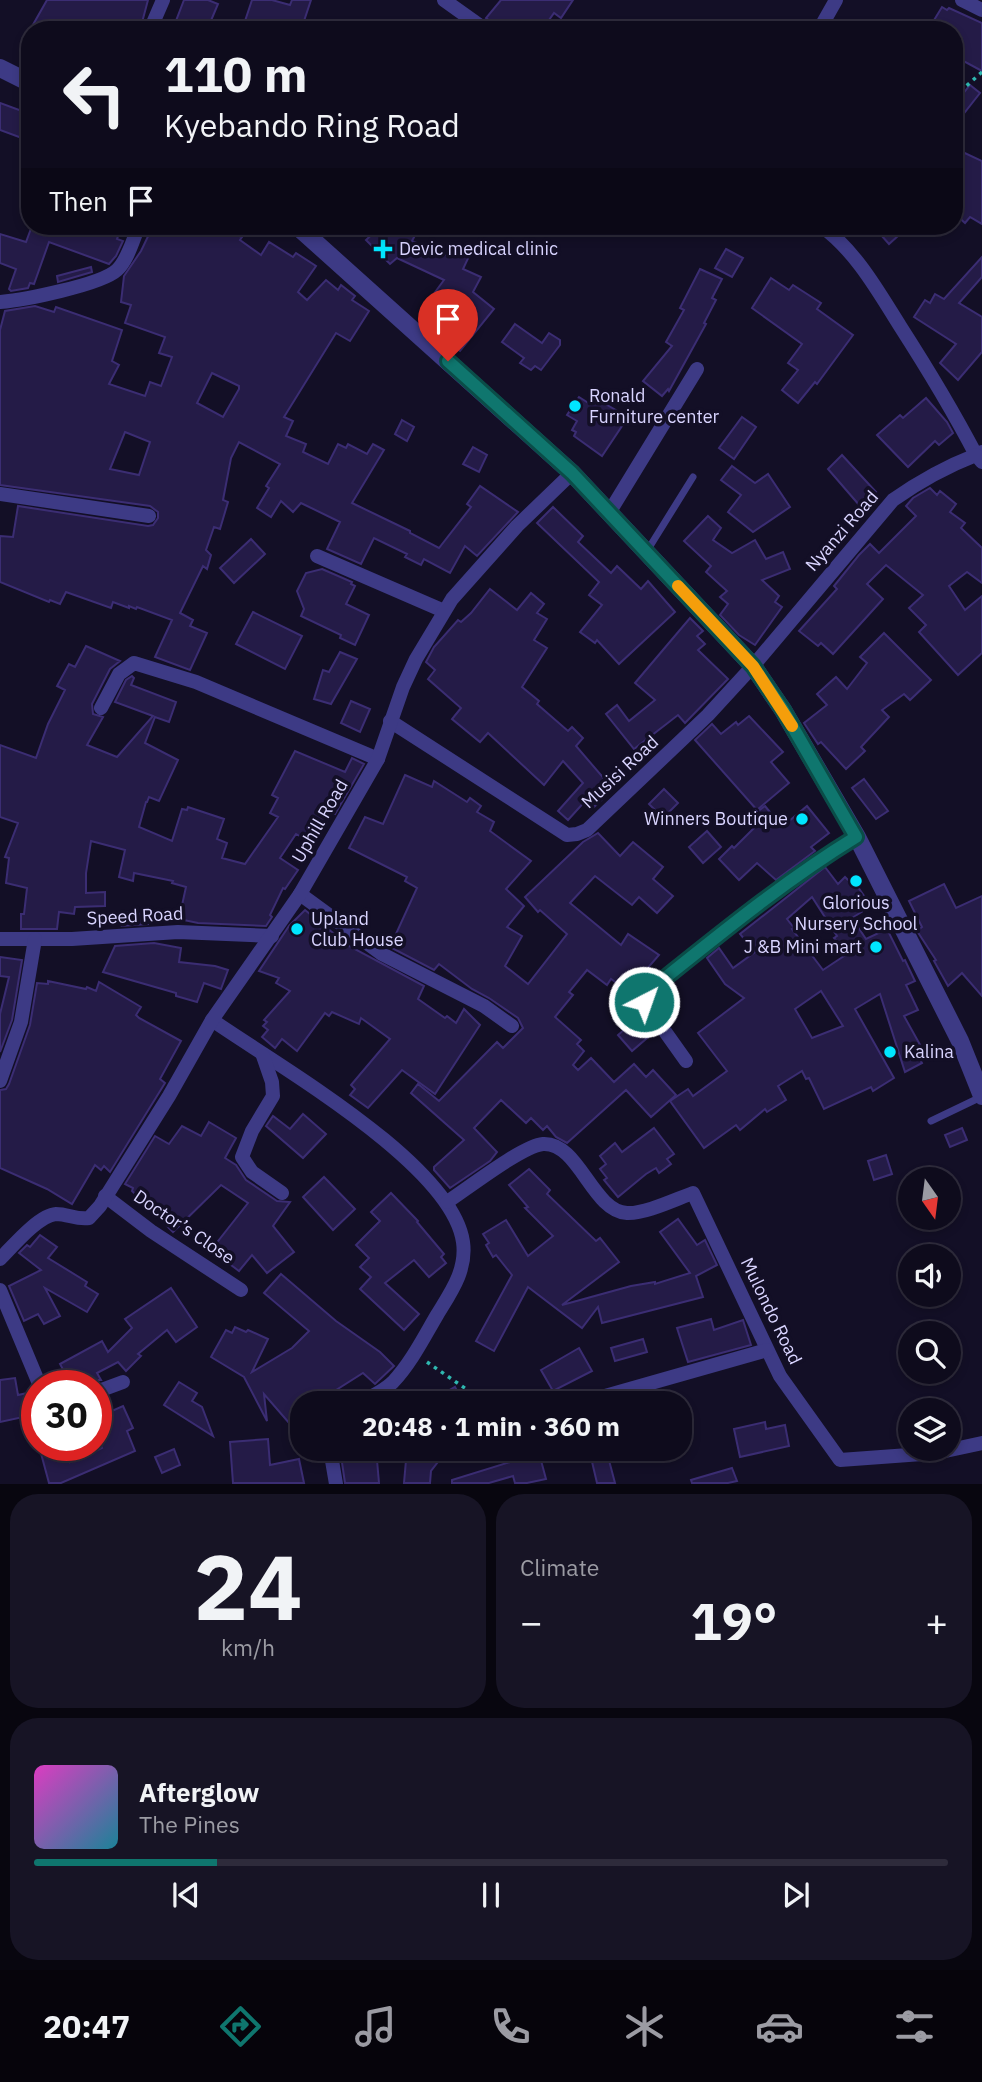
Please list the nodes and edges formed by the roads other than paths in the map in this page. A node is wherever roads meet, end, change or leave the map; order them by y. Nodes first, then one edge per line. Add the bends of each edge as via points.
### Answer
1 (163, 0) edge
2 (443, 0) edge
3 (836, 0) edge
4 (962, 0) edge
5 (982, 9) edge
6 (154, 21) edge
7 (473, 21) edge
8 (824, 21) edge
9 (0, 68) edge
10 (21, 78) edge
11 (135, 235) edge
12 (307, 235) edge
13 (833, 235) edge
14 (0, 302) edge
15 (697, 369) dead end
16 (980, 457) edge
17 (572, 473) junction
18 (693, 477) dead end
19 (0, 494) edge
20 (609, 513) junction
21 (149, 516) dead end
22 (646, 552) junction
23 (317, 555) dead end
24 (444, 611) junction
25 (753, 666) junction
26 (101, 708) dead end
27 (390, 721) junction
28 (377, 759) junction
29 (856, 837) junction
30 (300, 894) junction
31 (272, 936) junction
32 (0, 939) edge
33 (34, 939) junction
34 (212, 1020) junction
35 (512, 1026) dead end
36 (264, 1056) junction
37 (686, 1061) dead end
38 (0, 1081) edge
39 (982, 1096) edge
40 (931, 1121) dead end
41 (282, 1194) dead end
42 (105, 1196) junction
43 (447, 1202) junction
44 (0, 1259) edge
45 (0, 1290) edge
46 (240, 1290) dead end
47 (767, 1350) junction
48 (33, 1370) edge
49 (123, 1382) dead end
50 (112, 1386) edge
51 (382, 1391) edge
52 (623, 1391) edge
53 (982, 1443) edge
54 (332, 1461) edge
55 (337, 1483) edge

1 - 6 street
2 - 7 street
3 - 8 street
4 - 5 street
9 - 10 street
11 - 14 street via 111,274
12 - 17 street
13 - 16 street via 878,291
15 - 20 street
16 - 25 street, Nyanzi Road via 944,467 893,500
17 - 20 street
17 - 24 street, Uphill Road via 517,526
18 - 22 lane
19 - 21 street
20 - 22 street
22 - 25 street
23 - 24 street
24 - 27 street, Uphill Road via 416,659
25 - 27 street, Musisi Road via 708,715 577,835 567,835 539,818
25 - 29 street
26 - 28 street via 119,674 134,663 196,682
27 - 28 street, Uphill Road
28 - 30 street, Uphill Road
29 - 37 street via 809,866 645,994 644,1002
29 - 39 street via 960,1041
30 - 31 street, Uphill Road
30 - 35 street via 382,954 484,1006
31 - 33 street, Speed Road via 178,932
31 - 34 street, Uphill Road
32 - 33 street, Speed Road
33 - 38 street via 21,1022
34 - 36 street
34 - 42 street, Uphill Road
36 - 41 street via 273,1096 251,1131 242,1157 253,1172
36 - 43 street via 366,1123
39 - 40 lane
42 - 44 street, Uphill Road via 89,1217 48,1217
42 - 46 street, Doctor’s Close
43 - 47 street, Mulondo Road via 543,1144 570,1157 611,1208 625,1213 693,1193
43 - 51 street via 463,1241 460,1277 413,1353
45 - 48 street
47 - 52 street
47 - 53 street, Mulondo Road via 780,1376 841,1460 936,1453
49 - 50 street
54 - 55 street

